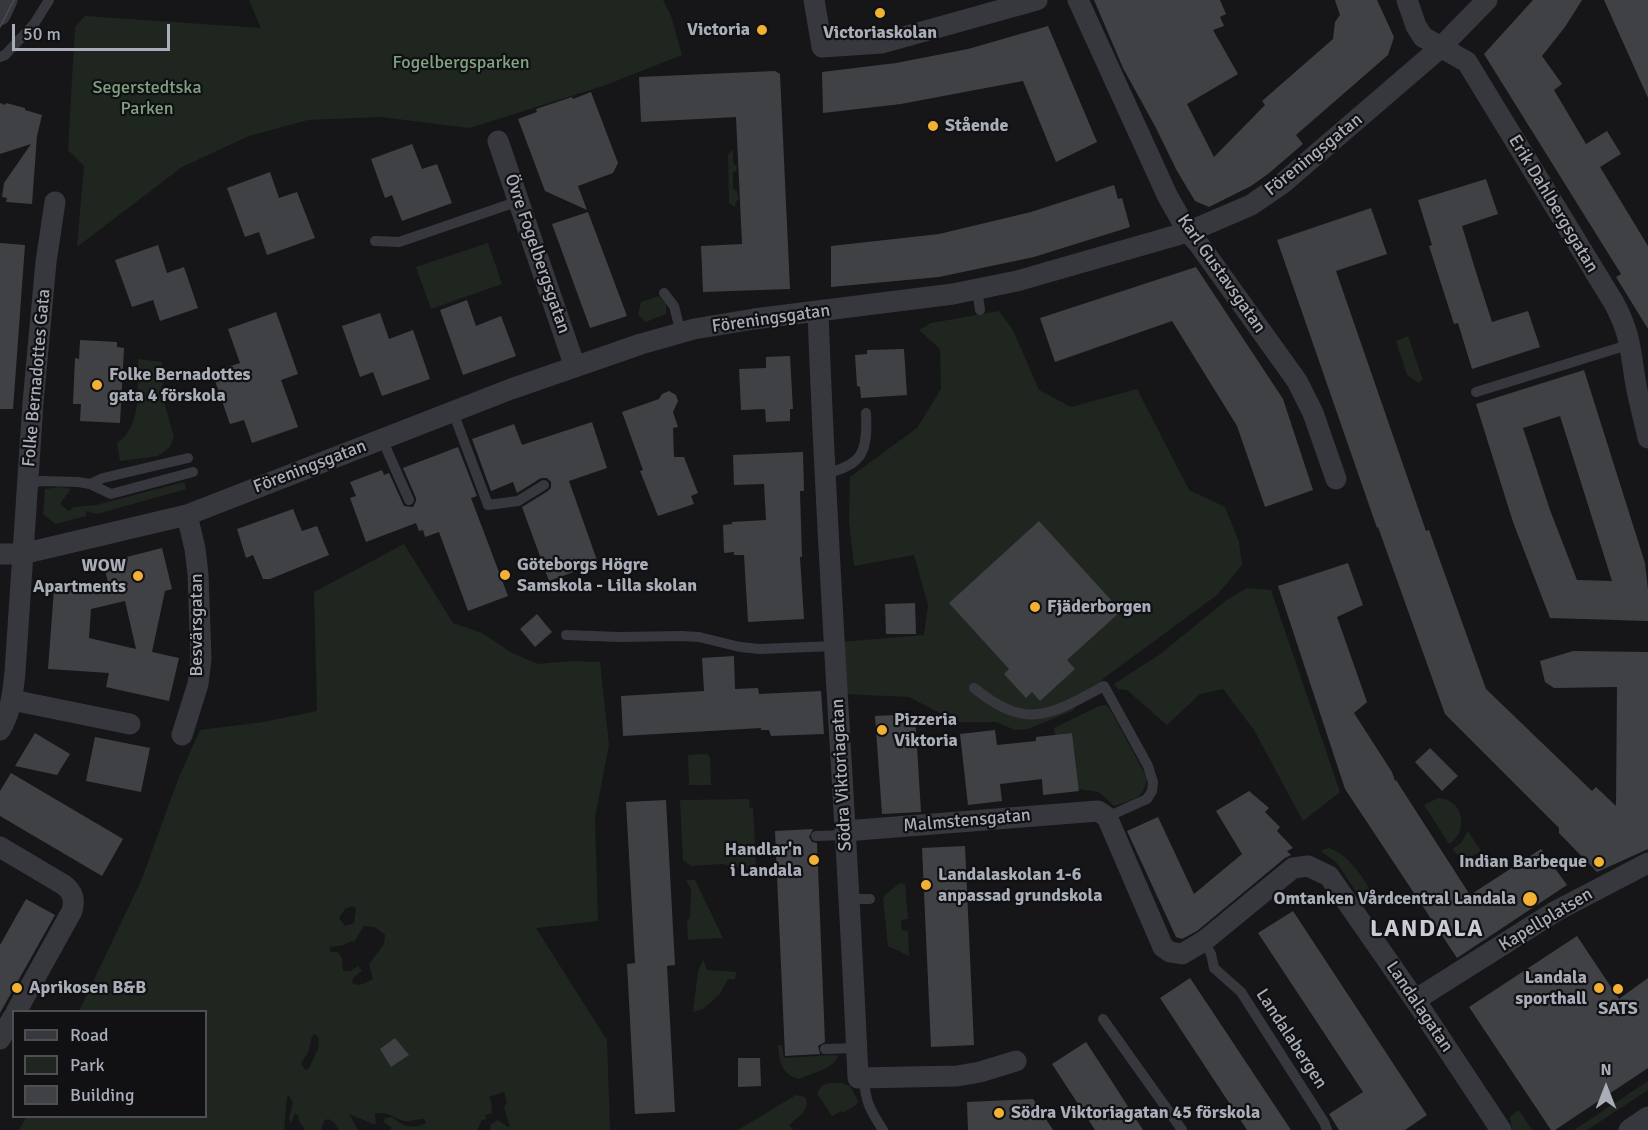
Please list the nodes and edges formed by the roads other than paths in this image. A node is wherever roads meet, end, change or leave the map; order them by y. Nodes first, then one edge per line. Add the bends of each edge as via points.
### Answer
1 (7, 0) edge
2 (49, 0) edge
3 (814, 0) edge
4 (1037, 0) edge
5 (1078, 0) edge
6 (1407, 0) edge
7 (1488, 0) edge
8 (0, 15) edge
9 (1440, 48) junction
10 (0, 57) edge
11 (498, 141) dead end
12 (519, 201) junction
13 (55, 202) dead end
14 (1188, 232) junction
15 (375, 240) dead end
16 (664, 293) dead end
17 (818, 312) junction
18 (681, 333) junction
19 (1631, 344) junction
20 (575, 367) junction
21 (1476, 392) dead end
22 (453, 412) junction
23 (866, 413) dead end
24 (1648, 438) edge
25 (382, 439) junction
26 (188, 458) dead end
27 (193, 472) dead end
28 (824, 474) junction
29 (1336, 479) dead end
30 (29, 483) junction
31 (90, 484) junction
32 (543, 485) dead end
33 (409, 500) dead end
34 (187, 515) junction
35 (0, 554) edge
36 (22, 554) junction
37 (566, 635) dead end
38 (835, 646) junction
39 (974, 688) dead end
40 (12, 700) junction
41 (130, 724) dead end
42 (0, 730) edge
43 (182, 735) dead end
44 (1098, 814) junction
45 (845, 833) junction
46 (816, 836) dead end
47 (0, 847) edge
48 (1648, 863) edge
49 (870, 898) dead end
50 (848, 899) junction
51 (1204, 941) junction
52 (1415, 1000) junction
53 (17, 1010) edge
54 (12, 1019) edge
55 (1103, 1019) dead end
56 (0, 1039) edge
57 (857, 1048) junction
58 (825, 1049) dead end
59 (1016, 1061) dead end
60 (864, 1078) junction
61 (1648, 1117) edge
62 (883, 1130) edge
63 (1182, 1130) edge
64 (1327, 1130) edge
65 (1500, 1130) edge
66 (1629, 1130) edge

1 - 8 street
2 - 10 lane via 34,24
3 - 4 street via 822,47 882,43
5 - 14 street, Karl Gustavsgatan via 1168,197
6 - 9 street, Erik Dahlbergsgatan via 1423,37
7 - 9 street, Föreningsgatan
9 - 14 street, Föreningsgatan via 1283,183 1251,205
9 - 19 street, Erik Dahlbergsgatan via 1467,62 1614,303
11 - 12 street, Övre Fogelbergsgatan
12 - 15 lane via 399,242
12 - 20 street, Övre Fogelbergsgatan
13 - 30 street, Folke Bernadottes Gata via 46,262
14 - 17 street, Föreningsgatan via 1017,281 978,300
14 - 29 street, Karl Gustavsgatan via 1297,381
16 - 18 lane via 674,306
17 - 18 street, Föreningsgatan
17 - 28 street, Södra Viktoriagatan
18 - 20 street, Föreningsgatan
19 - 21 lane
19 - 24 street, Erik Dahlbergsgatan
20 - 22 street, Föreningsgatan
22 - 25 street, Föreningsgatan
22 - 32 lane via 488,505 518,501
23 - 28 lane via 867,438 857,459 845,469
25 - 33 lane
25 - 34 street, Föreningsgatan
26 - 31 lane
27 - 31 lane via 111,494
28 - 38 street, Södra Viktoriagatan
30 - 31 lane
30 - 36 street, Folke Bernadottes Gata
34 - 36 street, Föreningsgatan
34 - 43 street, Besvärsgatan via 196,558 201,659 198,684
35 - 36 street, Föreningsgatan
36 - 40 street, Folke Bernadottes Gata
37 - 38 lane via 681,636 760,649
38 - 45 street, Södra Viktoriagatan
39 - 44 lane via 998,706 1029,715 1062,709 1104,686 1153,782 1147,799
40 - 41 street
40 - 42 street, Folke Bernadottes Gata
44 - 45 street, Malmstensgatan
44 - 51 street via 1163,947 1182,954
45 - 46 lane
45 - 50 street, Södra Viktoriagatan
47 - 53 street via 69,889 74,899 72,910
48 - 52 street, Kapellplatsen via 1556,911
49 - 50 lane
50 - 57 street, Södra Viktoriagatan
51 - 52 street, Landalagatan via 1293,868 1308,866 1329,876
51 - 64 lane, Landalabergen via 1214,968 1241,992
52 - 65 street, Landalagatan
54 - 56 street
55 - 63 lane
57 - 58 lane
57 - 60 street, Södra Viktoriagatan via 858,1078
59 - 60 street via 957,1076
60 - 62 lane via 869,1109
61 - 66 street

